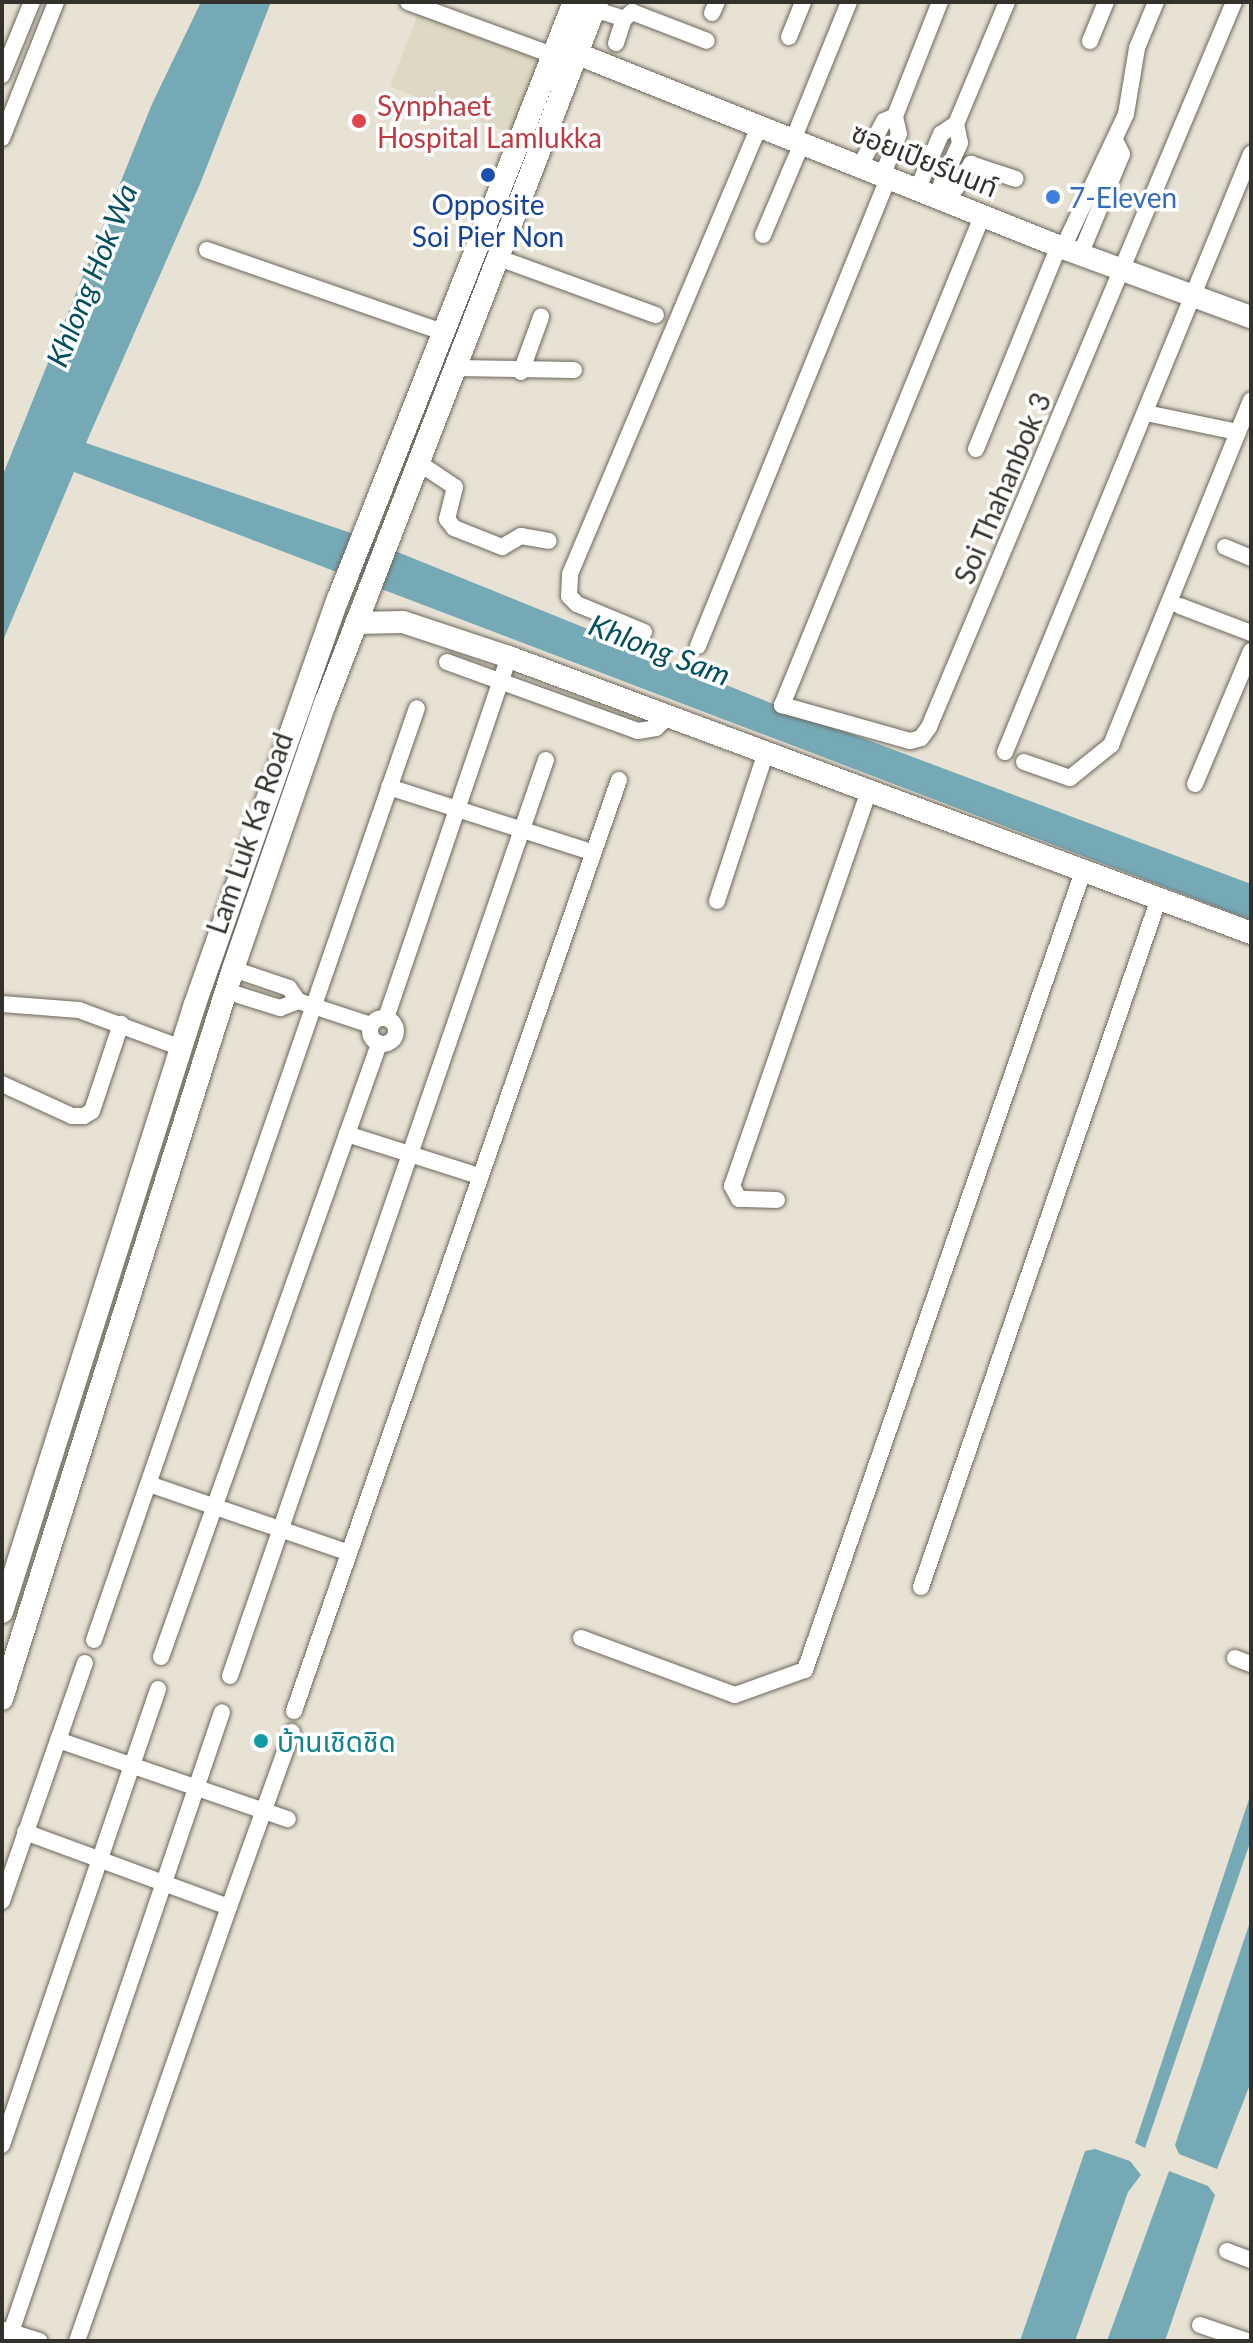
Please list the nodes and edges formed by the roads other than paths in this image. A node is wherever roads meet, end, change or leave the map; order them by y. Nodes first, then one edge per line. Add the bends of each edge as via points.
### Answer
1 (32, 2) edge
2 (56, 2) edge
3 (408, 2) edge
4 (803, 2) edge
5 (849, 2) edge
6 (940, 2) edge
7 (1007, 2) edge
8 (1106, 2) edge
9 (1156, 2) edge
10 (1234, 2) edge
11 (589, 4) edge
12 (624, 19) junction
13 (789, 37) dead end
14 (707, 41) dead end
15 (1090, 41) dead end
16 (616, 43) dead end
17 (578, 54) junction
18 (552, 55) junction
19 (2, 75) edge
20 (895, 116) junction
21 (759, 126) junction
22 (2, 138) edge
23 (798, 141) junction
24 (1251, 154) edge
25 (860, 166) junction
26 (886, 175) junction
27 (1016, 179) dead end
28 (934, 195) junction
29 (983, 214) junction
30 (763, 235) dead end
31 (207, 250) dead end
32 (1067, 250) junction
33 (499, 258) junction
34 (1122, 270) junction
35 (1191, 297) junction
36 (656, 315) dead end
37 (541, 317) dead end
38 (1251, 317) edge
39 (445, 333) junction
40 (457, 368) junction
41 (574, 370) dead end
42 (521, 372) junction
43 (1251, 400) edge
44 (1146, 413) junction
45 (1238, 432) junction
46 (976, 449) dead end
47 (419, 463) junction
48 (549, 541) dead end
49 (1225, 547) dead end
50 (1251, 558) edge
51 (1180, 606) dead end
52 (359, 616) junction
53 (644, 632) dead end
54 (1251, 633) edge
55 (698, 646) dead end
56 (1251, 651) edge
57 (509, 657) junction
58 (447, 662) dead end
59 (501, 681) junction
60 (417, 708) dead end
61 (669, 716) junction
62 (766, 752) junction
63 (1005, 752) dead end
64 (546, 760) dead end
65 (1024, 762) dead end
66 (619, 780) dead end
67 (1195, 784) dead end
68 (389, 787) junction
69 (869, 791) junction
70 (456, 808) junction
71 (523, 830) junction
72 (592, 852) junction
73 (1084, 869) junction
74 (1159, 898) junction
75 (717, 901) dead end
76 (1251, 933) edge
77 (233, 969) junction
78 (226, 991) junction
79 (298, 1001) junction
80 (2, 1004) edge
81 (316, 1007) junction
82 (378, 1021) junction
83 (121, 1024) junction
84 (379, 1044) junction
85 (182, 1048) junction
86 (2, 1084) edge
87 (347, 1134) junction
88 (411, 1154) junction
89 (479, 1176) junction
90 (777, 1200) dead end
91 (149, 1484) junction
92 (215, 1508) junction
93 (281, 1530) junction
94 (347, 1552) junction
95 (921, 1587) dead end
96 (2, 1612) edge
97 (581, 1638) dead end
98 (94, 1640) dead end
99 (161, 1657) dead end
100 (85, 1663) dead end
101 (230, 1676) dead end
102 (158, 1689) dead end
103 (2, 1699) edge
104 (294, 1711) dead end
105 (222, 1712) dead end
106 (292, 1732) dead end
107 (58, 1740) junction
108 (131, 1765) junction
109 (196, 1788) junction
110 (263, 1811) junction
111 (288, 1819) dead end
112 (25, 1832) junction
113 (99, 1859) junction
114 (164, 1882) junction
115 (2, 1901) edge
116 (229, 1907) junction
117 (2, 2145) edge
118 (1227, 2251) dead end
119 (1251, 2260) edge
120 (1200, 2325) dead end
121 (7, 2334) edge
122 (39, 2341) edge
123 (77, 2341) edge
124 (1247, 2341) edge

1 - 19 street
2 - 22 street
3 - 18 street
4 - 13 street
5 - 23 street
6 - 20 street
7 - 28 street via 956,124 941,134
8 - 15 street
9 - 32 street via 1137,48 1126,114 1106,148
10 - 34 street, Soi Thahanbok 3
11 - 12 street
11 - 17 main road, Lam Luk Ka Road
11 - 18 main road, Lam Luk Ka Road
12 - 14 street via 638,13
12 - 16 street
17 - 21 main road, ซอยเปียร์นนท์
17 - 33 main road, Lam Luk Ka Road
18 - 39 main road, Lam Luk Ka Road
20 - 25 street via 884,121
20 - 26 street via 899,134
21 - 23 main road, ซอยเปียร์นนท์
21 - 53 street via 570,574 569,596 577,604
23 - 25 main road, ซอยเปียร์นนท์
23 - 30 street
24 - 35 street
25 - 26 main road, ซอยเปียร์นนท์
26 - 28 main road, ซอยเปียร์นนท์
26 - 55 street
27 - 28 street via 971,164
28 - 29 main road, ซอยเปียร์นนท์
29 - 32 main road, ซอยเปียร์นนท์
29 - 34 street, Soi Thahanbok 3 via 782,705 910,741 921,738
31 - 39 street
32 - 34 main road, ซอยเปียร์นนท์
32 - 46 street
33 - 36 street
33 - 40 main road, Lam Luk Ka Road
34 - 35 main road, ซอยเปียร์นนท์
35 - 38 main road, ซอยเปียร์นนท์
35 - 44 street
37 - 42 street
39 - 85 main road, Lam Luk Ka Road via 338,599
40 - 42 street
40 - 47 main road, Lam Luk Ka Road
41 - 42 street
43 - 45 street
44 - 45 street
44 - 63 street
45 - 65 street via 1111,745 1070,778
47 - 48 street via 455,487 447,519 454,528 502,547 521,536
47 - 52 main road, Lam Luk Ka Road
49 - 50 street
51 - 54 street
52 - 57 main road via 403,622
52 - 77 main road, Lam Luk Ka Road
56 - 67 street
57 - 59 street
57 - 61 main road
58 - 59 street
59 - 61 street via 638,731 656,728
59 - 70 street
60 - 68 street
61 - 62 main road
62 - 69 main road
62 - 75 street
64 - 71 street
66 - 72 street
68 - 70 street
68 - 81 street
69 - 73 main road
69 - 90 street via 732,1186 739,1199
70 - 71 street
70 - 82 street
71 - 72 street
71 - 88 street
72 - 89 street
73 - 74 main road
73 - 97 street via 805,1670 735,1695
74 - 76 main road
74 - 95 street
77 - 78 main road, Lam Luk Ka Road
77 - 79 street via 289,988
78 - 79 street via 280,1008
78 - 103 main road, Lam Luk Ka Road
79 - 81 street
80 - 83 street via 79,1010
81 - 82 street
81 - 91 street
82 - 84 street via 370,1037
82 - 84 street via 396,1031 391,1042
83 - 85 street
83 - 86 street via 92,1111 84,1116
84 - 87 street
85 - 96 main road, Lam Luk Ka Road
87 - 88 street
87 - 92 street
88 - 89 street
88 - 93 street
89 - 94 street
91 - 92 street
91 - 98 street
92 - 93 street
92 - 99 street
93 - 94 street
93 - 101 street
94 - 104 street
100 - 107 street
102 - 108 street
105 - 109 street
106 - 110 street
107 - 108 street
107 - 112 street
108 - 109 street
108 - 113 street
109 - 110 street
109 - 114 street
110 - 111 street
110 - 116 street
112 - 113 street
112 - 115 street
113 - 114 street
113 - 117 street
114 - 116 street
114 - 121 street
116 - 123 street
118 - 119 street
120 - 124 street
121 - 122 street

